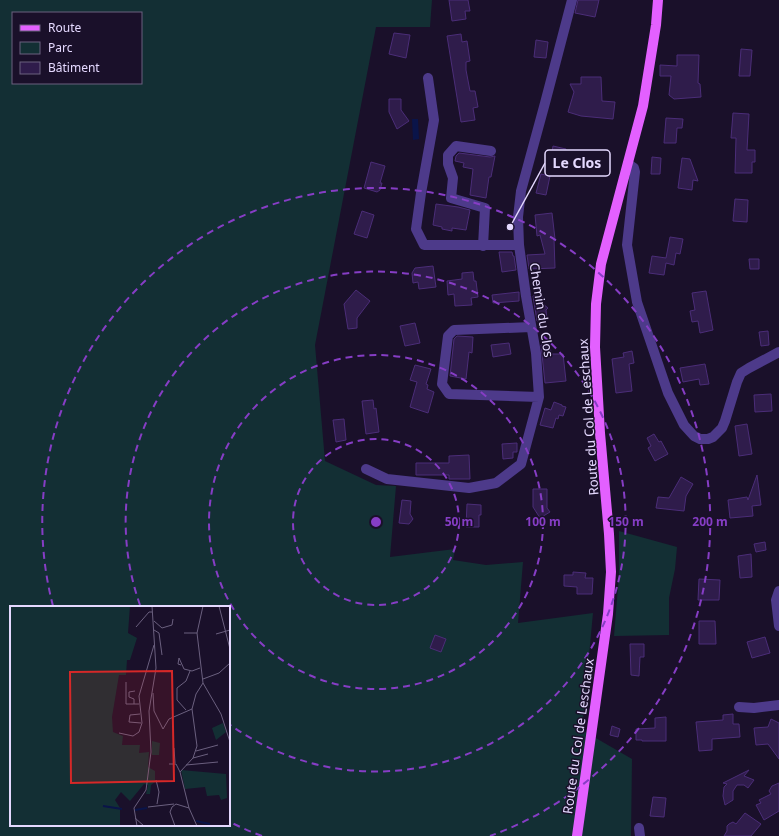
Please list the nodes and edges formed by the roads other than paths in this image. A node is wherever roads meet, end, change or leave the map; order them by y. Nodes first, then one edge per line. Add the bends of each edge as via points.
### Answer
1 (572, 0) edge
2 (658, 0) edge
3 (428, 78) dead end
4 (490, 151) dead end
5 (628, 164) junction
6 (519, 245) junction
7 (483, 246) junction
8 (531, 326) junction
9 (779, 352) edge
10 (539, 397) junction
11 (366, 469) dead end
12 (779, 591) edge
13 (779, 626) edge
14 (779, 706) edge
15 (739, 707) dead end
16 (577, 836) edge

1 - 6 street, Chemin du Clos via 521,191 518,216
2 - 5 main road, Route du Col de Leschaux via 643,106
3 - 7 street via 434,120 416,229 424,246
4 - 7 street via 456,146 448,155 453,178 451,198 485,208
5 - 9 street via 635,172 627,245 637,302 668,394 684,425 700,439 713,437 722,428 741,373
5 - 16 main road, Route du Col de Leschaux via 601,264 596,304 595,348 609,534 610,591
6 - 7 street
6 - 8 street, Chemin du Clos
8 - 10 street, Chemin du Clos
8 - 10 street via 454,330 448,336 442,384 450,394
10 - 11 street, Chemin du Clos via 521,464 496,483 470,488 387,478
12 - 13 street via 776,600
14 - 15 street

